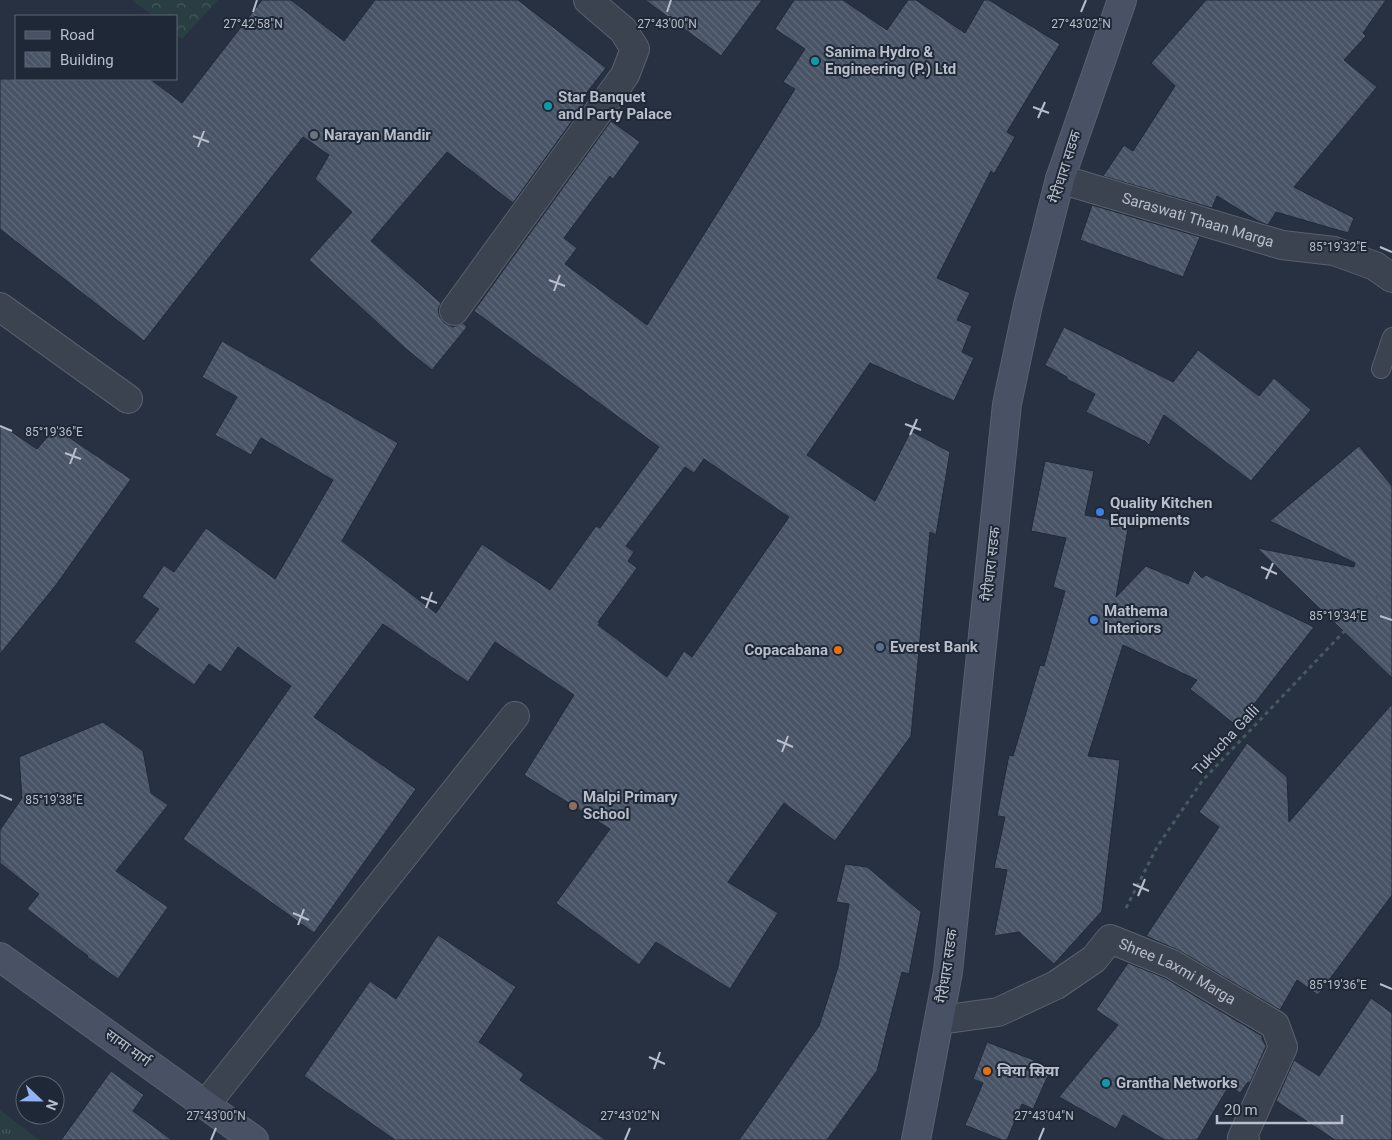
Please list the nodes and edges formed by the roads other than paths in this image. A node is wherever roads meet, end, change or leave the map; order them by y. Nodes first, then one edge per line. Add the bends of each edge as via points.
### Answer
1 (588, 0) edge
2 (1122, 0) edge
3 (1060, 179) junction
4 (1392, 278) edge
5 (0, 308) edge
6 (454, 311) dead end
7 (1392, 337) edge
8 (1382, 369) dead end
9 (128, 399) dead end
10 (515, 716) dead end
11 (0, 957) edge
12 (940, 1020) junction
13 (206, 1104) junction
14 (254, 1140) edge
15 (916, 1140) edge
16 (1246, 1140) edge

1 - 6 street via 623,30 635,49 625,75
2 - 3 main road, गैरीधारा सडक
3 - 4 street, Saraswati Thaan Marga via 1282,245 1334,251 1375,266
3 - 12 main road, गैरीधारा सडक via 1007,404 963,841
5 - 9 street
7 - 8 lane
10 - 13 street
11 - 13 main road, सामा मार्ग
12 - 15 main road, गैरीधारा सडक
12 - 16 street, Shree Laxmi Marga via 998,1012 1056,985 1094,959 1110,939 1172,964 1275,1026 1283,1047 1242,1138
13 - 14 main road, सामा मार्ग

